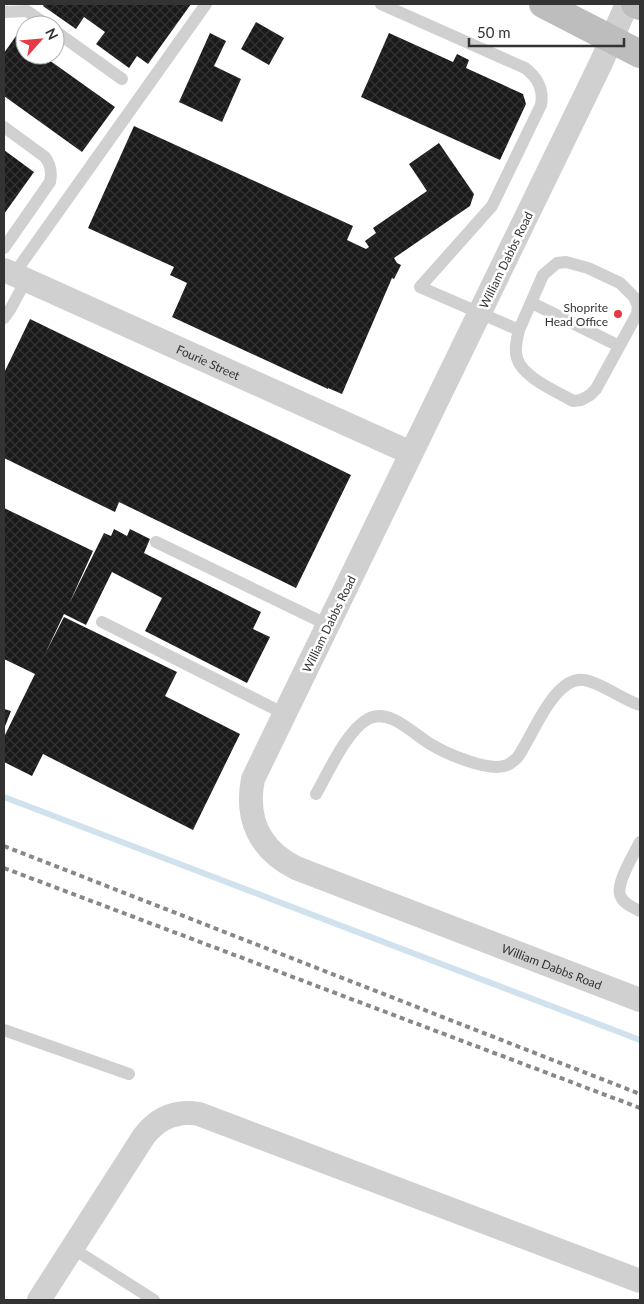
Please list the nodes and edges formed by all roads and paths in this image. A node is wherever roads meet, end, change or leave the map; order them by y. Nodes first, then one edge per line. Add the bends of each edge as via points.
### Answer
1 (206, 4) edge
2 (381, 4) edge
3 (543, 4) edge
4 (627, 4) edge
5 (635, 4) edge
6 (640, 6) edge
7 (4, 12) edge
8 (33, 15) edge
9 (65, 38) edge
10 (611, 39) junction
11 (640, 54) edge
12 (122, 79) dead end
13 (4, 127) edge
14 (4, 248) edge
15 (14, 275) edge
16 (532, 303) junction
17 (480, 314) junction
18 (4, 318) edge
19 (519, 330) junction
20 (619, 346) junction
21 (411, 453) junction
22 (156, 542) dead end
23 (102, 622) dead end
24 (328, 625) junction
25 (640, 705) edge
26 (284, 714) junction
27 (316, 794) dead end
28 (639, 848) edge
29 (640, 912) edge
30 (640, 1000) edge
31 (4, 1030) edge
32 (129, 1074) dead end
33 (72, 1248) junction
34 (640, 1281) edge
35 (39, 1300) edge
36 (154, 1300) edge

1 - 15 lane
2 - 17 lane via 526,68 541,86 541,105 492,206 420,287
3 - 10 main road
4 - 10 street, William Dabbs Road
5 - 6 main road
7 - 8 lane via 27,11
9 - 12 lane
10 - 11 main road
10 - 17 street, William Dabbs Road
13 - 14 lane via 45,157 52,174 50,182
15 - 18 lane via 12,308
15 - 21 street, Fourie Street
16 - 19 lane
16 - 20 lane
16 - 20 lane via 543,275 557,263 588,268 620,283 638,306 637,314
17 - 19 lane
17 - 21 street, William Dabbs Road
19 - 20 lane via 516,356 520,365 526,373 572,401 590,396 596,389
21 - 24 street, William Dabbs Road
22 - 24 lane
23 - 26 lane
24 - 26 street, William Dabbs Road
25 - 27 lane via 584,680 567,684 552,698 517,758 504,766 494,767 433,746 395,721 377,716 354,730
26 - 30 street, William Dabbs Road via 253,779 251,790 254,823 274,854 296,868
28 - 29 lane via 620,882 619,891 624,901
31 - 32 lane
33 - 34 street via 151,1127 170,1115 189,1112
33 - 35 street
33 - 36 lane

